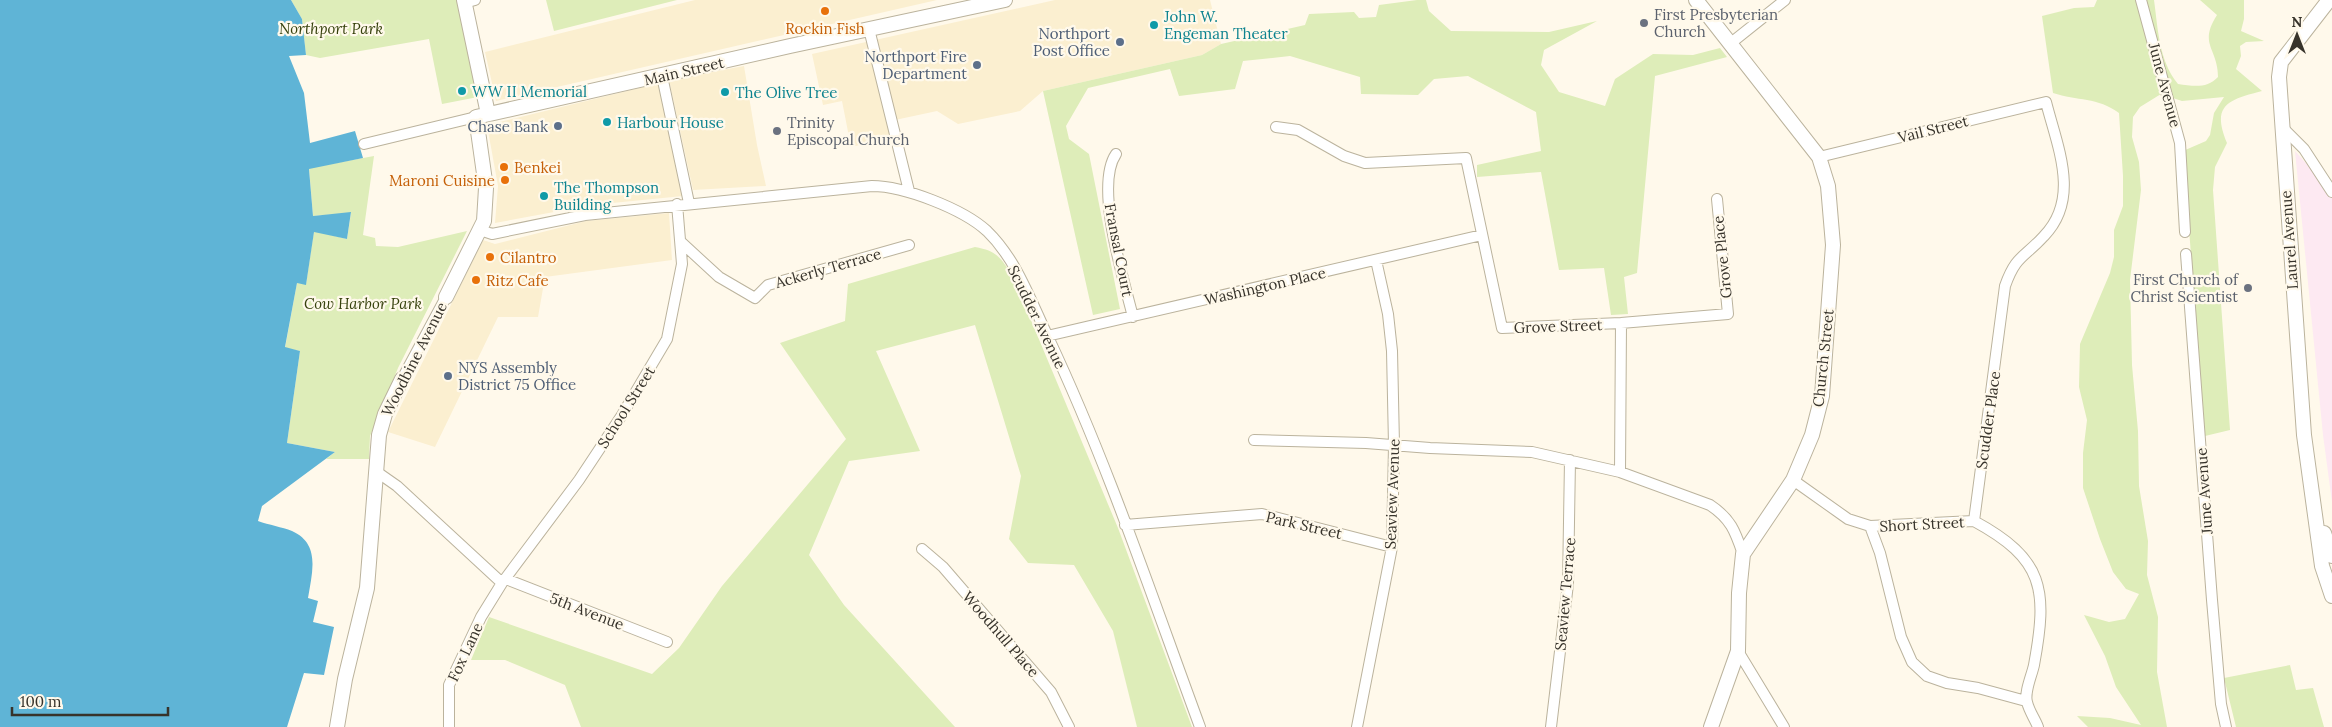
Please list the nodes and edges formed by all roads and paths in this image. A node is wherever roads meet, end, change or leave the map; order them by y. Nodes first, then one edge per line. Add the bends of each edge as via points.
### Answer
1 (1005, 0) edge
2 (1696, 0) edge
3 (1785, 0) edge
4 (2140, 0) edge
5 (2329, 0) edge
6 (468, 1) edge
7 (869, 29) junction
8 (1731, 43) junction
9 (662, 76) junction
10 (2046, 102) joint
11 (482, 116) junction
12 (2281, 126) junction
13 (1276, 127) dead end
14 (364, 144) dead end
15 (1116, 154) dead end
16 (1819, 157) junction
17 (909, 191) junction
18 (2332, 192) edge
19 (1717, 199) dead end
20 (689, 203) junction
21 (677, 204) junction
22 (480, 230) junction
23 (2185, 232) dead end
24 (1482, 235) junction
25 (682, 243) junction
26 (909, 245) dead end
27 (2186, 254) dead end
28 (1376, 260) junction
29 (446, 297) joint
30 (1728, 314) joint
31 (1133, 317) junction
32 (1621, 324) junction
33 (1047, 336) junction
34 (402, 379) joint
35 (1254, 440) dead end
36 (1394, 445) junction
37 (1570, 460) junction
38 (377, 472) junction
39 (1620, 472) junction
40 (1793, 480) junction
41 (2312, 496) junction
42 (1974, 521) junction
43 (1125, 525) junction
44 (1870, 526) junction
45 (1392, 547) junction
46 (922, 549) dead end
47 (1743, 554) junction
48 (2332, 556) edge
49 (504, 581) junction
50 (2332, 596) edge
51 (668, 642) dead end
52 (1738, 651) junction
53 (2026, 701) junction
54 (337, 727) edge
55 (449, 727) edge
56 (1069, 727) edge
57 (1200, 727) edge
58 (1357, 727) edge
59 (1551, 727) edge
60 (1712, 727) edge
61 (1784, 727) edge
62 (2038, 727) edge
63 (2226, 727) edge

1 - 7 main road, Main Street
2 - 8 main road, Church Street
3 - 8 street
4 - 23 street, June Avenue via 2180,143
5 - 12 main road, Laurel Avenue via 2281,62
6 - 11 main road, Woodbine Avenue
7 - 9 main road, Main Street
7 - 17 street
8 - 16 main road, Church Street
9 - 11 main road, Main Street
9 - 20 street
10 - 16 street, Vail Street
10 - 42 street, Scudder Place via 2064,175 2064,198 2058,220 2040,241 2019,257 2005,286
11 - 14 street, Main Street
11 - 22 main road, Woodbine Avenue via 486,188 484,220
12 - 18 street via 2304,149
12 - 41 main road, Laurel Avenue via 2304,436
13 - 24 street, Grove Street via 1298,130 1344,156 1365,162 1466,158
15 - 31 street, Fransal Court via 1108,171 1111,222
16 - 40 main road, Church Street via 1828,186 1833,245 1822,396 1812,435
17 - 20 street, Scudder Avenue via 884,186 859,187
17 - 33 street, Scudder Avenue via 958,212 986,230 1017,271
19 - 30 street, Grove Place
20 - 21 street, Scudder Avenue
21 - 22 street, Scudder Avenue via 585,215 492,234
21 - 25 street, School Street
22 - 29 main road, Woodbine Avenue
24 - 28 street, Washington Place
24 - 32 street, Grove Street via 1502,328
25 - 26 street, Ackerly Terrace via 719,277 755,298 768,285
25 - 49 street, School Street via 682,264 668,339 579,480
27 - 63 street, June Avenue via 2212,600
28 - 31 street, Washington Place
28 - 36 street, Seaview Avenue via 1391,333
29 - 34 street, Woodbine Avenue
30 - 32 street, Grove Street
31 - 33 street, Washington Place
32 - 39 street
33 - 43 street, Scudder Avenue via 1073,390
34 - 38 main road, Woodbine Avenue via 379,435
35 - 36 street
36 - 37 street via 1532,452
36 - 45 street, Seaview Avenue
37 - 39 street
37 - 59 street, Seaview Terrace via 1568,584
38 - 49 street, 5th Avenue
38 - 54 main road, Woodbine Avenue via 367,588
39 - 47 street via 1710,505 1734,528
40 - 44 street, Short Street via 1848,519
40 - 47 main road, Church Street
41 - 48 main road
41 - 50 main road via 2322,566
42 - 44 street, Short Street
42 - 53 street via 2019,551 2039,588 2041,612
43 - 45 street, Park Street via 1262,514
43 - 57 street, Scudder Avenue
44 - 53 street via 1901,637 1912,662 1927,676 1947,683
45 - 58 street, Seaview Avenue
46 - 56 street, Woodhull Place via 943,566 1050,692
47 - 52 main road, Church Street
49 - 51 street, 5th Avenue
49 - 55 street, Fox Lane via 482,617 449,685
52 - 60 main road, Church Street
52 - 61 street
53 - 62 street

